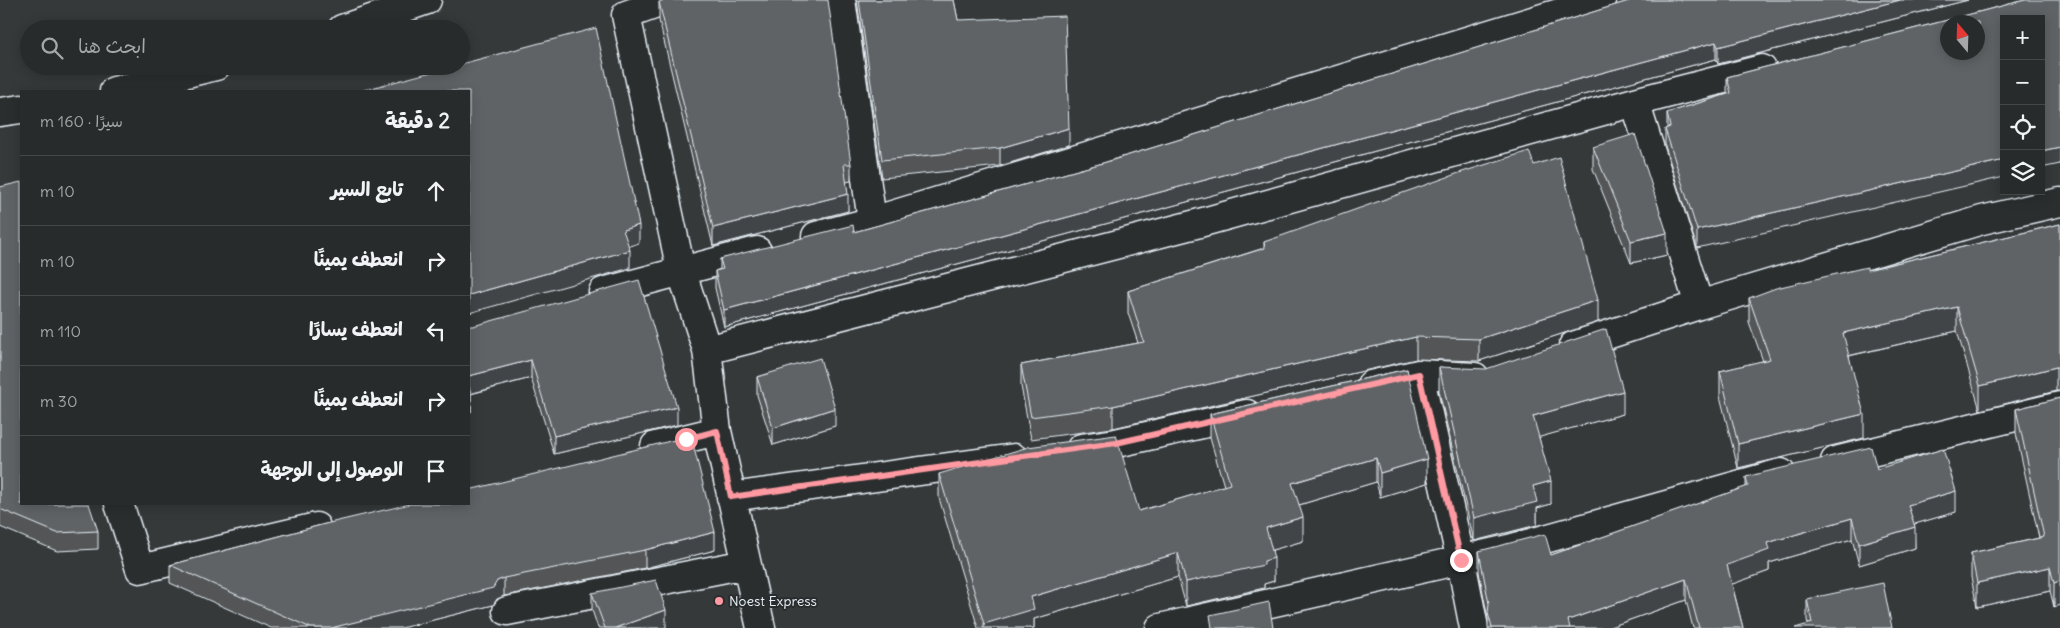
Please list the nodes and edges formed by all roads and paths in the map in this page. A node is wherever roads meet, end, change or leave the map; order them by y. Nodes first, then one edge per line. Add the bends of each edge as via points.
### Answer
1 (427, 0) edge
2 (668, 0) edge
3 (841, 0) edge
4 (1602, 0) edge
5 (368, 20) edge
6 (1789, 62) edge
7 (179, 75) edge
8 (118, 90) edge
9 (1635, 102) junction
10 (20, 108) edge
11 (0, 112) edge
12 (2060, 202) edge
13 (872, 221) junction
14 (682, 270) junction
15 (580, 298) edge
16 (1699, 305) junction
17 (707, 350) junction
18 (1547, 355) edge
19 (1500, 371) edge
20 (1419, 374) junction
21 (1343, 392) edge
22 (2060, 406) edge
23 (1267, 409) edge
24 (717, 431) junction
25 (629, 452) edge
26 (731, 497) junction
27 (119, 505) edge
28 (339, 522) edge
29 (1461, 560) junction
30 (746, 564) junction
31 (507, 611) dead end
32 (761, 628) edge
33 (1160, 628) edge
34 (1474, 628) edge

1 - 5 street
2 - 14 street via 626,15
3 - 13 street
4 - 13 street
6 - 9 street
7 - 8 street
9 - 16 street
9 - 17 street via 1196,224
10 - 11 street
12 - 16 street via 1982,220
13 - 14 street
14 - 15 street
14 - 17 street
16 - 18 street
17 - 24 street
19 - 20 street via 1481,377
20 - 21 street
20 - 29 street
22 - 29 street via 1757,479
23 - 26 street via 1116,443
24 - 25 street
24 - 26 street
26 - 30 street
27 - 28 street via 140,569
29 - 33 street
29 - 34 street
30 - 31 street
30 - 32 street

